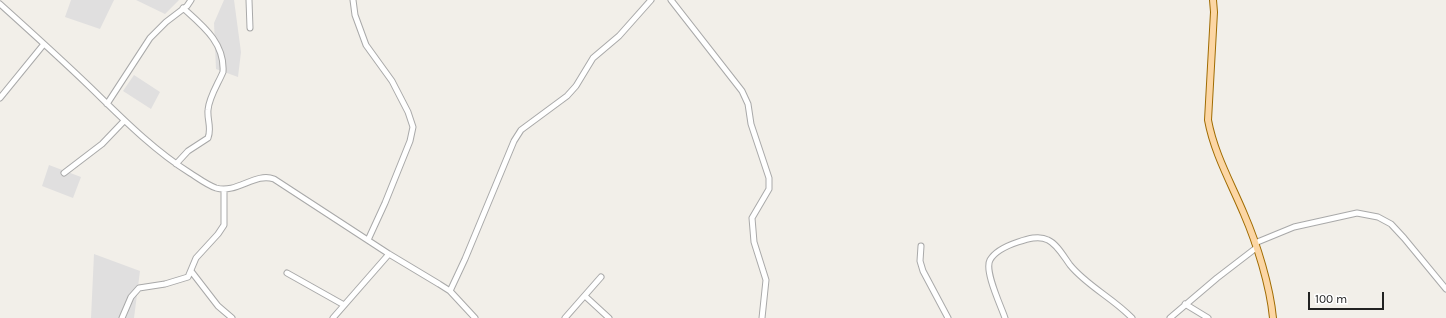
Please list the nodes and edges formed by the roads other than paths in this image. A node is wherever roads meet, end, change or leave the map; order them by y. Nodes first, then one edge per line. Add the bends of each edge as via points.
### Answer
1 (191, 0) edge
2 (249, 0) edge
3 (353, 0) edge
4 (651, 0) edge
5 (671, 0) edge
6 (1213, 0) edge
7 (0, 4) edge
8 (183, 8) junction
9 (250, 28) dead end
10 (44, 44) junction
11 (0, 98) edge
12 (107, 104) junction
13 (124, 121) junction
14 (176, 164) junction
15 (64, 173) dead end
16 (224, 189) junction
17 (368, 240) junction
18 (921, 246) dead end
19 (1256, 246) junction
20 (389, 254) junction
21 (191, 271) junction
22 (287, 273) dead end
23 (601, 276) dead end
24 (1446, 289) edge
25 (450, 291) junction
26 (586, 296) junction
27 (1186, 304) junction
28 (344, 305) junction
29 (122, 318) edge
30 (232, 318) edge
31 (333, 318) edge
32 (475, 318) edge
33 (565, 318) edge
34 (609, 318) edge
35 (762, 318) edge
36 (948, 318) edge
37 (1005, 318) edge
38 (1132, 318) edge
39 (1170, 318) edge
40 (1208, 318) edge
41 (1273, 318) edge

1 - 8 street
2 - 9 street
3 - 17 street via 355,15 366,45 392,81 413,127 388,197
4 - 25 street via 619,36 593,58 567,96 521,130
5 - 35 street via 742,91 767,169 769,189 752,218 754,242 766,280
6 - 19 main road via 1208,120 1216,149
7 - 10 street
8 - 12 street via 150,38
8 - 14 street via 216,40 224,67 208,108 208,138 180,157
10 - 11 street
10 - 12 street
12 - 13 street
13 - 14 street
13 - 15 street via 114,134
14 - 16 street via 207,184
16 - 17 street via 269,177
16 - 21 street via 224,225 201,251
17 - 20 street
18 - 36 street via 920,261 923,271
19 - 24 street via 1294,227 1357,213 1378,217 1391,224
19 - 27 street
19 - 41 main road via 1272,304
20 - 25 street
20 - 28 street
21 - 29 street via 186,278 135,290
21 - 30 street via 218,306
22 - 28 street
23 - 26 street
25 - 32 street
26 - 33 street
26 - 34 street
27 - 39 street
27 - 40 street
28 - 31 street
37 - 38 street via 989,273 990,260 1010,245 1036,237 1048,240 1082,276

